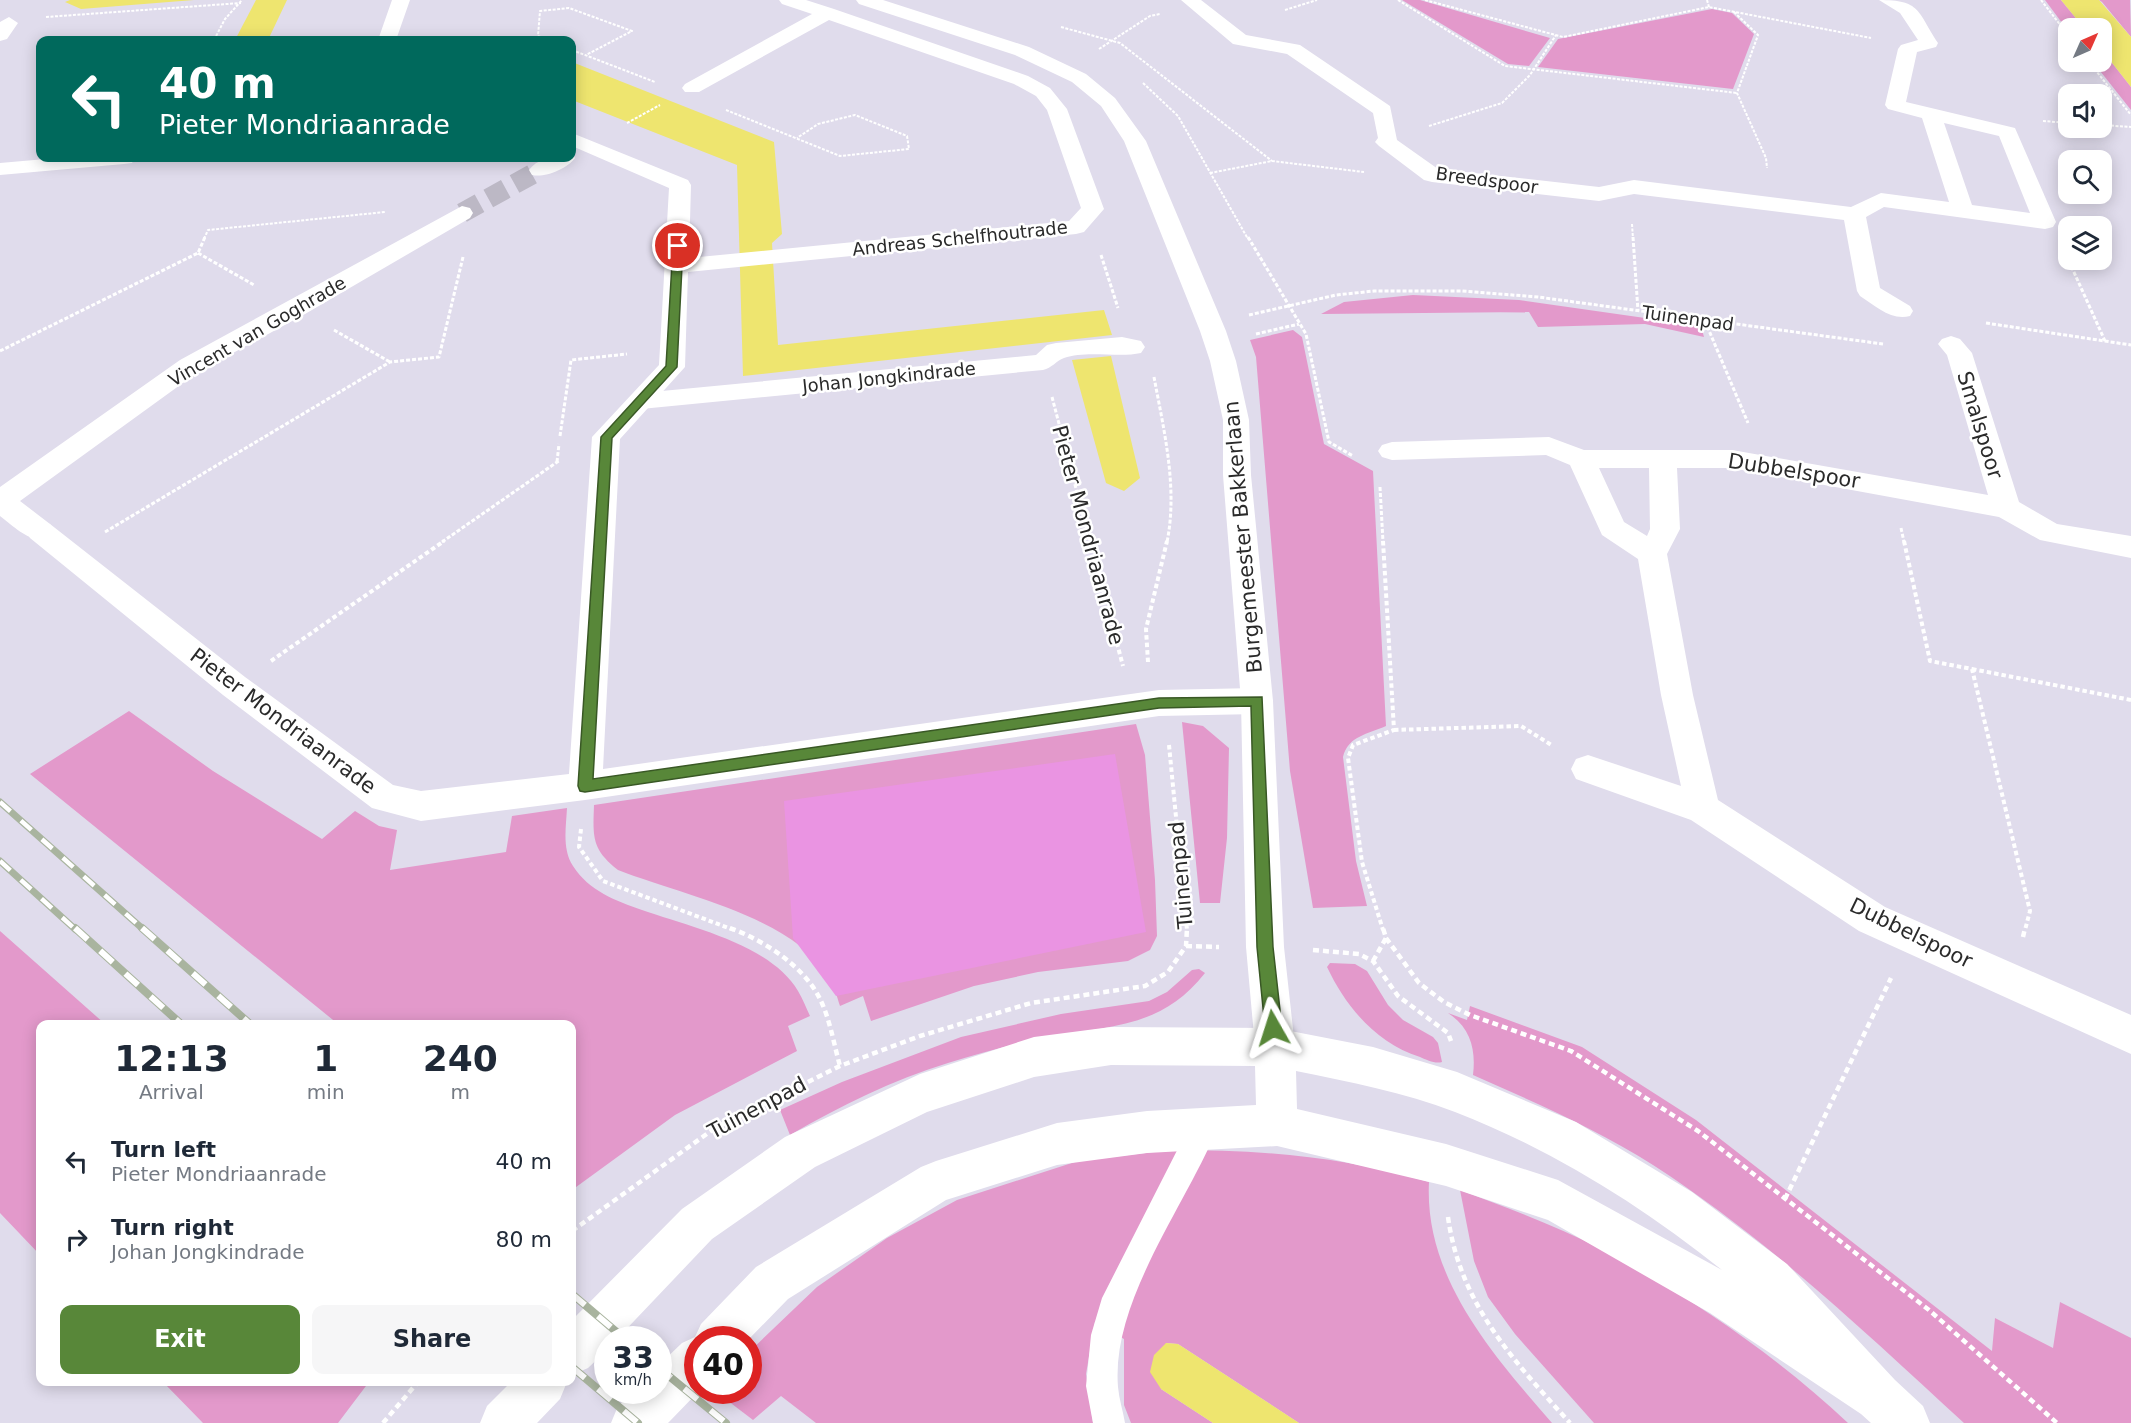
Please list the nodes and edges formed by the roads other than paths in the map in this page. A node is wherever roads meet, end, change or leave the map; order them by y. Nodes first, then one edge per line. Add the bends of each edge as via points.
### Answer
1 (401, 0) edge
2 (788, 0) edge
3 (865, 0) edge
4 (1888, 0) edge
5 (1194, 3) edge
6 (828, 13) junction
7 (388, 36) edge
8 (692, 88) dead end
9 (1931, 114) junction
10 (577, 146) edge
11 (79, 162) edge
12 (556, 162) edge
13 (0, 169) edge
14 (540, 170) tunnel mouth
15 (1964, 210) junction
16 (462, 213) tunnel mouth
17 (1854, 214) junction
18 (678, 266) junction
19 (1901, 311) dead end
20 (1951, 344) dead end
21 (1140, 346) road end
22 (641, 401) junction
23 (1392, 451) dead end
24 (1663, 458) junction
25 (1581, 459) junction
26 (0, 501) edge
27 (2006, 508) junction
28 (2131, 547) edge
29 (1652, 554) junction
30 (1257, 701) junction
31 (1588, 769) road end
32 (585, 786) junction
33 (1703, 808) junction
34 (2131, 1035) edge
35 (1275, 1047) junction
36 (1277, 1125) junction
37 (1203, 1129) junction
38 (731, 1326) edge
39 (576, 1349) edge
40 (684, 1373) edge
41 (539, 1386) edge
42 (1892, 1410) edge
43 (504, 1423) edge
44 (635, 1423) edge
45 (1109, 1423) edge

1 - 7 street
2 - 6 street, Andreas Schelfhoutrade
3 - 30 street, Burgemeester Bakkerlaan via 1022,51 1061,68 1101,95 1135,141 1223,361 1236,420 1237,475
4 - 9 street via 1907,9 1929,43 1908,50 1895,105
5 - 17 street, Breedspoor via 1240,40 1293,49 1383,110 1386,142 1432,175 1599,194 1630,188
6 - 8 street
6 - 18 street, Andreas Schelfhoutrade via 1021,80 1043,92 1057,109 1093,209 1076,227
9 - 15 street
9 - 15 street via 2008,132 2045,222
10 - 18 street via 680,185
11 - 13 street
12 - 14 street
15 - 17 street via 1881,200
16 - 26 street, Vincent van Goghrade via 189,366
17 - 19 street via 1869,291
18 - 22 street via 672,367
20 - 27 street, Smalspoor via 1959,353
21 - 22 street, Johan Jongkindrade via 1056,351 1043,362
22 - 32 street via 606,437
23 - 25 street, Dubbelspoor via 1549,446
24 - 25 street, Dubbelspoor
24 - 27 street, Dubbelspoor via 1732,459
24 - 29 street via 1665,529
25 - 29 street via 1612,528
26 - 32 street, Pieter Mondriaanrade via 234,686 384,798 421,806
27 - 28 street, Dubbelspoor via 2050,533
29 - 33 street via 1677,695
30 - 32 street, Pieter Mondriaanrade via 1146,705
30 - 35 street, Burgemeester Bakkerlaan via 1265,947
31 - 33 street, Dubbelspoor
33 - 34 street, Dubbelspoor via 1872,919
35 - 36 street, Burgemeester Bakkerlaan
35 - 39 street via 1111,1046 1034,1057 920,1094 800,1152 697,1224
35 - 42 street via 1373,1067 1456,1092 1561,1137 1677,1207 1771,1280
36 - 37 street
36 - 42 street via 1446,1165 1558,1202 1726,1297
37 - 38 street via 1057,1144 936,1182 772,1283
37 - 45 lane via 1117,1298 1107,1335 1102,1386
40 - 44 street
41 - 43 street

